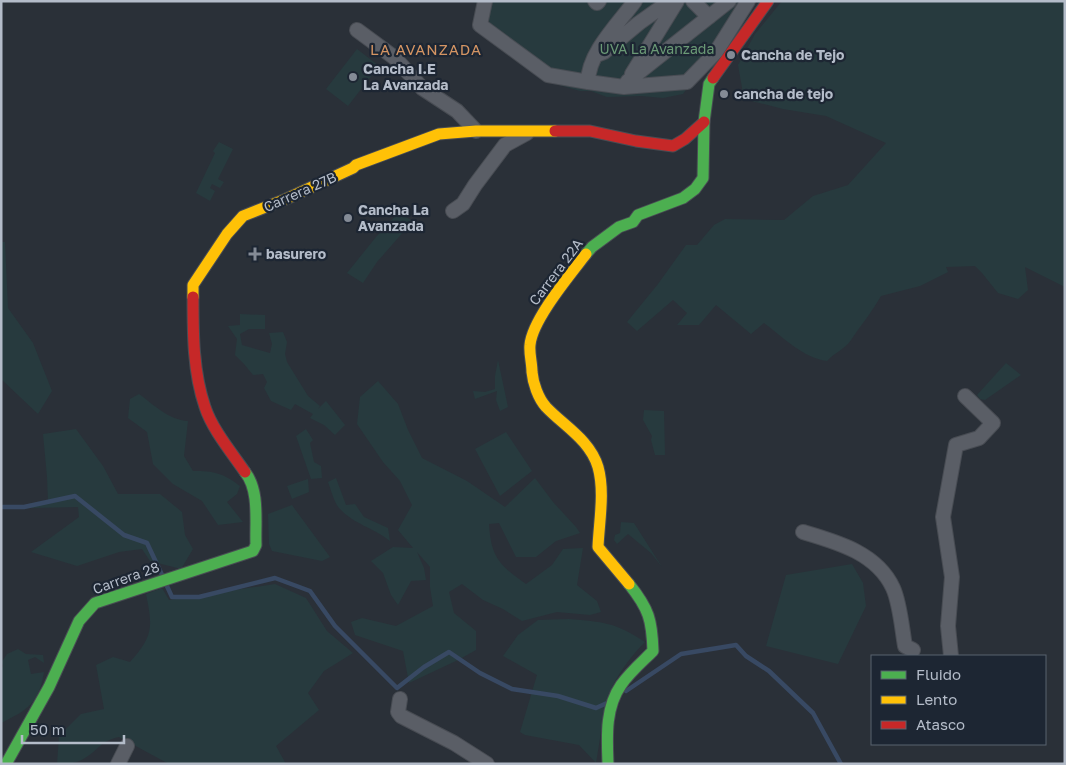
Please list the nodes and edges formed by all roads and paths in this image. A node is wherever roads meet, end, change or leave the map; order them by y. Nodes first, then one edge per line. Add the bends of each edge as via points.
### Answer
1 (485, 1) edge
2 (635, 1) edge
3 (670, 1) edge
4 (677, 1) edge
5 (693, 1) edge
6 (728, 1) edge
7 (748, 1) edge
8 (768, 1) edge
9 (709, 17) junction
10 (357, 30) dead end
11 (594, 55) junction
12 (588, 82) junction
13 (626, 84) junction
14 (704, 122) junction
15 (476, 131) junction
16 (530, 131) junction
17 (453, 211) dead end
18 (965, 396) dead end
19 (803, 532) dead end
20 (254, 549) joint
21 (913, 650) dead end
22 (950, 655) edge
23 (400, 699) dead end
24 (127, 746) dead end
25 (8, 763) edge
26 (118, 764) edge
27 (487, 764) edge
28 (608, 764) edge

1 - 12 street via 480,25 548,75
2 - 11 street
3 - 11 street via 604,52
4 - 13 street
5 - 9 street
6 - 9 street
7 - 13 street via 716,52 687,82
8 - 14 street, Carrera 22A via 709,84
9 - 13 street
10 - 15 street via 395,58 422,88 457,112
11 - 12 street
12 - 13 street
14 - 16 street, Carrera 27B via 673,146 590,131
14 - 28 street, Carrera 22A via 703,178 695,189 683,198 638,215 633,222 619,227 592,247 539,320 530,344 533,382 544,405 583,441 598,467 601,490 598,548 641,599 652,624 653,650 621,685 612,702
15 - 16 street, Carrera 27B
15 - 20 street, Carrera 27B via 438,134 356,165 243,216 193,285 194,343 199,383 205,408 253,486
16 - 17 street via 505,145 463,204
18 - 22 street via 993,423 979,438 956,445 943,516 952,577 948,626
19 - 21 street via 843,544 880,568 894,588 905,646
20 - 25 street, Carrera 28 via 95,604 79,620 49,687
23 - 27 street via 398,712 401,716
24 - 26 street

